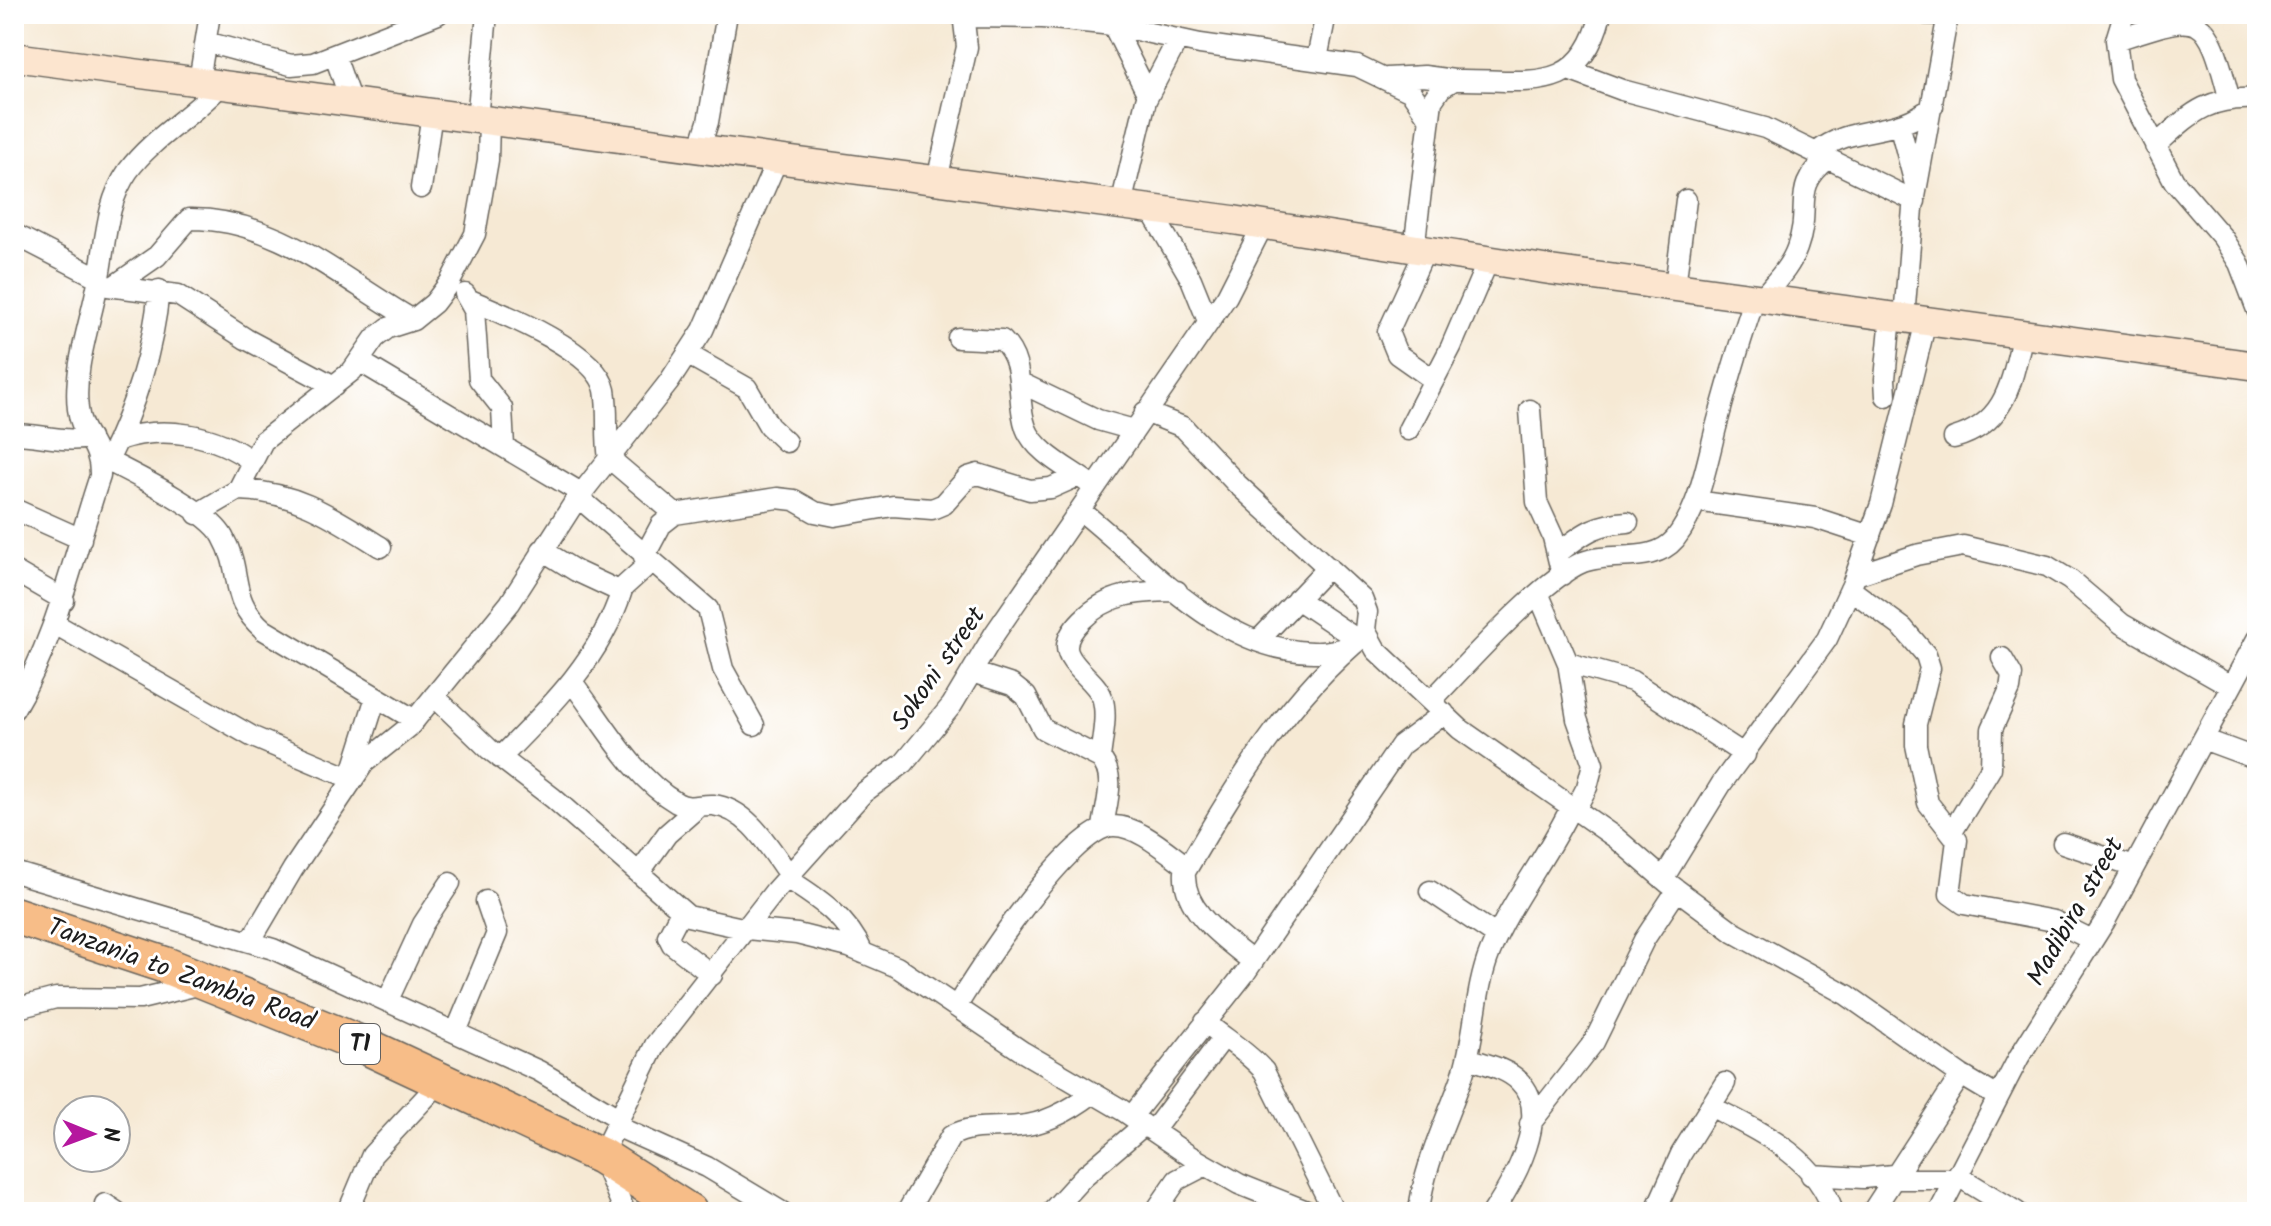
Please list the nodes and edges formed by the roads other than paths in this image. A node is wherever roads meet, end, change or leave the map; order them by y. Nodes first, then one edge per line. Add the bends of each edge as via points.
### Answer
1 (210, 14) edge
2 (438, 14) edge
3 (487, 14) edge
4 (727, 14) edge
5 (1326, 14) edge
6 (1601, 14) edge
7 (1926, 14) edge
8 (2124, 14) edge
9 (964, 15) edge
10 (1948, 15) edge
11 (1062, 17) edge
12 (1113, 25) junction
13 (1178, 39) junction
14 (2116, 40) junction
15 (206, 42) junction
16 (335, 56) junction
17 (14, 57) edge
18 (1317, 59) junction
19 (1571, 71) junction
20 (1386, 78) junction
21 (1454, 80) junction
22 (210, 83) junction
23 (1148, 95) junction
24 (2229, 97) junction
25 (2257, 99) edge
26 (351, 102) junction
27 (1933, 106) junction
28 (432, 113) junction
29 (1429, 118) junction
30 (483, 120) junction
31 (1900, 127) junction
32 (2155, 146) junction
33 (699, 150) junction
34 (1823, 155) junction
35 (777, 160) junction
36 (937, 180) junction
37 (421, 188) dead end
38 (1916, 195) junction
39 (1686, 200) dead end
40 (1121, 205) junction
41 (1150, 209) junction
42 (1263, 225) junction
43 (14, 234) edge
44 (163, 250) junction
45 (1420, 250) junction
46 (1488, 261) junction
47 (450, 282) junction
48 (104, 283) junction
49 (1675, 287) junction
50 (161, 290) junction
51 (1758, 298) junction
52 (470, 300) junction
53 (2257, 310) edge
54 (1907, 319) junction
55 (413, 320) junction
56 (1208, 321) junction
57 (2023, 334) junction
58 (958, 338) dead end
59 (687, 354) junction
60 (359, 361) junction
61 (2257, 366) edge
62 (1434, 380) junction
63 (1021, 383) junction
64 (334, 386) junction
65 (1886, 396) dead end
66 (1530, 410) dead end
67 (1145, 412) junction
68 (1134, 430) junction
69 (1408, 430) dead end
70 (14, 434) edge
71 (90, 438) junction
72 (1954, 438) dead end
73 (118, 440) junction
74 (786, 442) dead end
75 (504, 447) junction
76 (609, 458) junction
77 (104, 459) junction
78 (253, 462) junction
79 (1078, 476) junction
80 (1097, 489) junction
81 (238, 490) junction
82 (580, 495) junction
83 (1696, 501) junction
84 (14, 509) edge
85 (1081, 511) junction
86 (197, 514) junction
87 (675, 514) junction
88 (1628, 522) dead end
89 (1870, 536) junction
90 (81, 539) junction
91 (381, 547) dead end
92 (542, 550) junction
93 (1558, 553) junction
94 (647, 560) junction
95 (1328, 567) junction
96 (14, 571) edge
97 (1562, 575) junction
98 (1853, 582) junction
99 (622, 590) junction
100 (1177, 591) junction
101 (1539, 595) junction
102 (1297, 599) junction
103 (64, 600) junction
104 (55, 624) junction
105 (2257, 639) edge
106 (1358, 640) junction
107 (1258, 641) junction
108 (2002, 658) dead end
109 (1568, 663) junction
110 (972, 672) junction
111 (22, 679) edge
112 (572, 682) junction
113 (2231, 686) junction
114 (434, 696) junction
115 (376, 697) junction
116 (1438, 707) junction
117 (14, 709) edge
118 (415, 720) junction
119 (754, 725) dead end
120 (2203, 739) junction
121 (1745, 755) junction
122 (500, 758) junction
123 (1100, 758) junction
124 (2257, 759) edge
125 (350, 781) junction
126 (698, 807) junction
127 (1573, 808) junction
128 (1103, 827) junction
129 (1952, 832) junction
130 (2063, 843) dead end
131 (1188, 867) junction
132 (2134, 867) junction
133 (14, 872) edge
134 (639, 873) junction
135 (788, 876) junction
136 (450, 883) dead end
137 (1670, 884) junction
138 (1430, 891) dead end
139 (486, 901) dead end
140 (681, 911) junction
141 (14, 915) edge
142 (747, 929) junction
143 (1497, 936) junction
144 (2092, 940) junction
145 (250, 942) junction
146 (863, 953) junction
147 (1252, 961) junction
148 (712, 975) junction
149 (209, 982) junction
150 (388, 1000) junction
151 (956, 1007) junction
152 (14, 1009) edge
153 (1205, 1022) junction
154 (456, 1032) junction
155 (1223, 1038) junction
156 (1468, 1058) junction
157 (1961, 1075) junction
158 (440, 1082) junction
159 (1725, 1083) dead end
160 (1093, 1093) junction
161 (1998, 1097) junction
162 (1710, 1106) junction
163 (1143, 1124) junction
164 (1530, 1124) junction
165 (612, 1134) junction
166 (1206, 1165) junction
167 (1811, 1175) junction
168 (1892, 1177) junction
169 (1957, 1177) junction
170 (619, 1208) edge
171 (1416, 1210) edge
172 (348, 1212) edge
173 (689, 1212) edge
174 (782, 1212) edge
175 (907, 1212) edge
176 (1051, 1212) edge
177 (1155, 1212) edge
178 (1309, 1212) edge
179 (1334, 1212) edge
180 (1493, 1212) edge
181 (1655, 1212) edge
182 (1833, 1212) edge
183 (1872, 1212) edge
184 (1939, 1212) edge
185 (2017, 1212) edge

1 - 15 street
2 - 16 street
3 - 30 street
4 - 33 street
5 - 18 street
6 - 19 street
7 - 10 street
8 - 14 street
9 - 11 street
9 - 36 street via 967,47
10 - 27 street
11 - 12 street
12 - 13 street
12 - 23 street
13 - 18 street
13 - 23 street
14 - 24 street via 2175,21 2205,27
14 - 32 street via 2121,79
15 - 16 street via 291,65
15 - 22 street
16 - 26 street
17 - 22 street
18 - 20 street
19 - 21 street via 1549,81
19 - 34 street via 1765,128
20 - 21 street
20 - 29 street via 1411,92
21 - 29 street via 1432,101
22 - 26 street
22 - 48 street via 203,105 143,151 126,174 105,230
23 - 40 street
24 - 25 street
24 - 32 street via 2204,105
26 - 28 street
27 - 31 street
27 - 38 street
28 - 30 street
28 - 37 street
29 - 45 street
30 - 33 street
30 - 47 street via 488,160 475,234
31 - 34 street via 1840,137
31 - 38 street
32 - 53 street via 2174,181 2223,238
33 - 35 street
34 - 38 street
34 - 51 street via 1804,186 1806,207 1797,251
35 - 36 street
35 - 59 street via 736,261
36 - 40 street
38 - 54 street
39 - 49 street
40 - 41 street
41 - 42 street
41 - 56 street via 1191,279
42 - 45 street
42 - 56 street, Sokoni street via 1227,296
43 - 48 street
44 - 48 street
44 - 50 street
44 - 55 street via 189,219 258,229 299,248
45 - 46 street
45 - 62 street via 1388,332 1397,354
46 - 49 street
46 - 62 street
47 - 52 street
47 - 55 street
48 - 50 street
48 - 71 street via 77,407
49 - 51 street
50 - 64 street
50 - 73 street via 135,406
51 - 54 street
51 - 83 street
52 - 75 street via 479,379 502,408
52 - 76 street via 552,338 601,379
54 - 57 street
54 - 65 street
54 - 89 street via 1896,449
55 - 60 street via 388,328
56 - 67 street, Sokoni street
57 - 61 street
57 - 72 street via 2001,406 1976,432
58 - 63 street via 1002,340 1013,350
59 - 74 street via 747,388 769,426
59 - 76 street
60 - 64 street
60 - 75 street
62 - 69 street
63 - 68 street via 1098,420
63 - 79 street via 1027,429
64 - 78 street via 263,441
66 - 93 street via 1537,502
67 - 68 street, Sokoni street
67 - 95 street via 1183,427
68 - 80 street, Sokoni street
70 - 71 street
71 - 77 street
73 - 77 street
73 - 78 street via 170,431 239,451
75 - 82 street
76 - 82 street
76 - 87 street
77 - 86 street
77 - 90 street
78 - 81 street
79 - 80 street
79 - 87 street via 1030,490 978,474 932,509 893,506 835,516 777,498
80 - 85 street, Sokoni street
81 - 86 street
81 - 91 street via 269,490 303,502
82 - 92 street
82 - 94 street
83 - 89 street via 1815,518
83 - 97 street via 1684,526 1661,551 1582,562
84 - 90 street
85 - 100 street
85 - 110 street, Sokoni street
86 - 115 street via 222,534 239,601 249,617
87 - 94 street via 661,525
88 - 93 street via 1590,529
89 - 98 street
90 - 103 street
92 - 99 street
92 - 114 street via 510,603
93 - 97 street
94 - 99 street
94 - 119 street via 708,609 723,669
95 - 102 street
95 - 106 street via 1362,599 1367,612
96 - 103 street
97 - 101 street
98 - 113 street via 1916,555 1963,546 2047,566 2122,624
98 - 121 street via 1827,639
98 - 129 street via 1926,655 1930,668 1916,745 1928,803
99 - 112 street via 615,612
100 - 107 street via 1227,628
100 - 123 street via 1108,598 1071,635 1071,657 1103,698
101 - 109 street
101 - 116 street
102 - 106 street
102 - 107 street
103 - 104 street
104 - 111 street
104 - 125 street via 253,737
105 - 113 street, Madibira street
106 - 107 street via 1315,653
106 - 116 street
106 - 131 street via 1260,748
108 - 129 street via 2012,675 1992,729 1991,768
109 - 121 street via 1632,681
109 - 127 street via 1577,719 1593,764 1587,787
110 - 123 street via 1012,685 1026,696 1043,729
110 - 135 street, Sokoni street via 904,763 863,793
111 - 117 street
112 - 122 street
112 - 126 street via 643,775 677,802
113 - 120 street, Madibira street
114 - 118 street
114 - 122 street
115 - 118 street
115 - 125 street
116 - 127 street via 1460,729
116 - 147 street via 1401,745
118 - 125 street
120 - 124 street
120 - 132 street, Madibira street
121 - 137 street via 1722,783
122 - 134 street
123 - 128 street via 1110,779
125 - 145 street
126 - 134 street via 667,834
126 - 135 street via 728,809 747,821
127 - 137 street
127 - 143 street
128 - 131 street via 1130,830
128 - 151 street via 1085,837 1007,929
129 - 144 street via 1957,840 1950,894 1956,900 2054,921
130 - 132 street
131 - 147 street via 1186,892 1199,912
132 - 144 street, Madibira street
133 - 145 street
134 - 140 street
135 - 142 street, Sokoni street
135 - 146 street via 850,928
136 - 150 street via 423,924
137 - 157 street via 1735,933 1847,995
137 - 164 street via 1594,1042
138 - 143 street
139 - 154 street via 497,933
140 - 142 street
140 - 148 street via 668,936
141 - 149 highway, Tanzania to Zambia Road / T1
142 - 146 street via 797,934
142 - 148 street, Sokoni street
143 - 156 street via 1484,971
144 - 161 street, Madibira street
145 - 150 street
146 - 151 street via 897,967
147 - 153 street
148 - 165 street, Sokoni street via 655,1045
149 - 152 street via 140,999 56,998
149 - 158 highway, Tanzania to Zambia Road / T1
150 - 154 street
151 - 160 street
153 - 155 street
153 - 163 street
154 - 165 street via 539,1071
155 - 163 street
155 - 179 street via 1264,1071
156 - 164 street via 1520,1081 1528,1096
156 - 171 street
157 - 161 street
157 - 168 street
158 - 165 highway, Tanzania to Zambia Road / T1
158 - 172 street via 372,1155
159 - 162 street
160 - 163 street
160 - 175 street via 1071,1110 1045,1120 979,1126 951,1136
161 - 169 street, Madibira street
162 - 167 street via 1785,1149
162 - 181 street
163 - 166 street
163 - 176 street
164 - 180 street via 1530,1140 1517,1173
165 - 170 street
165 - 173 highway, Tanzania to Zambia Road / T1
165 - 174 street via 707,1167
166 - 177 street via 1177,1180
166 - 178 street
167 - 168 street
167 - 182 street
168 - 169 street
168 - 183 street
169 - 184 street, Madibira street
169 - 185 street

